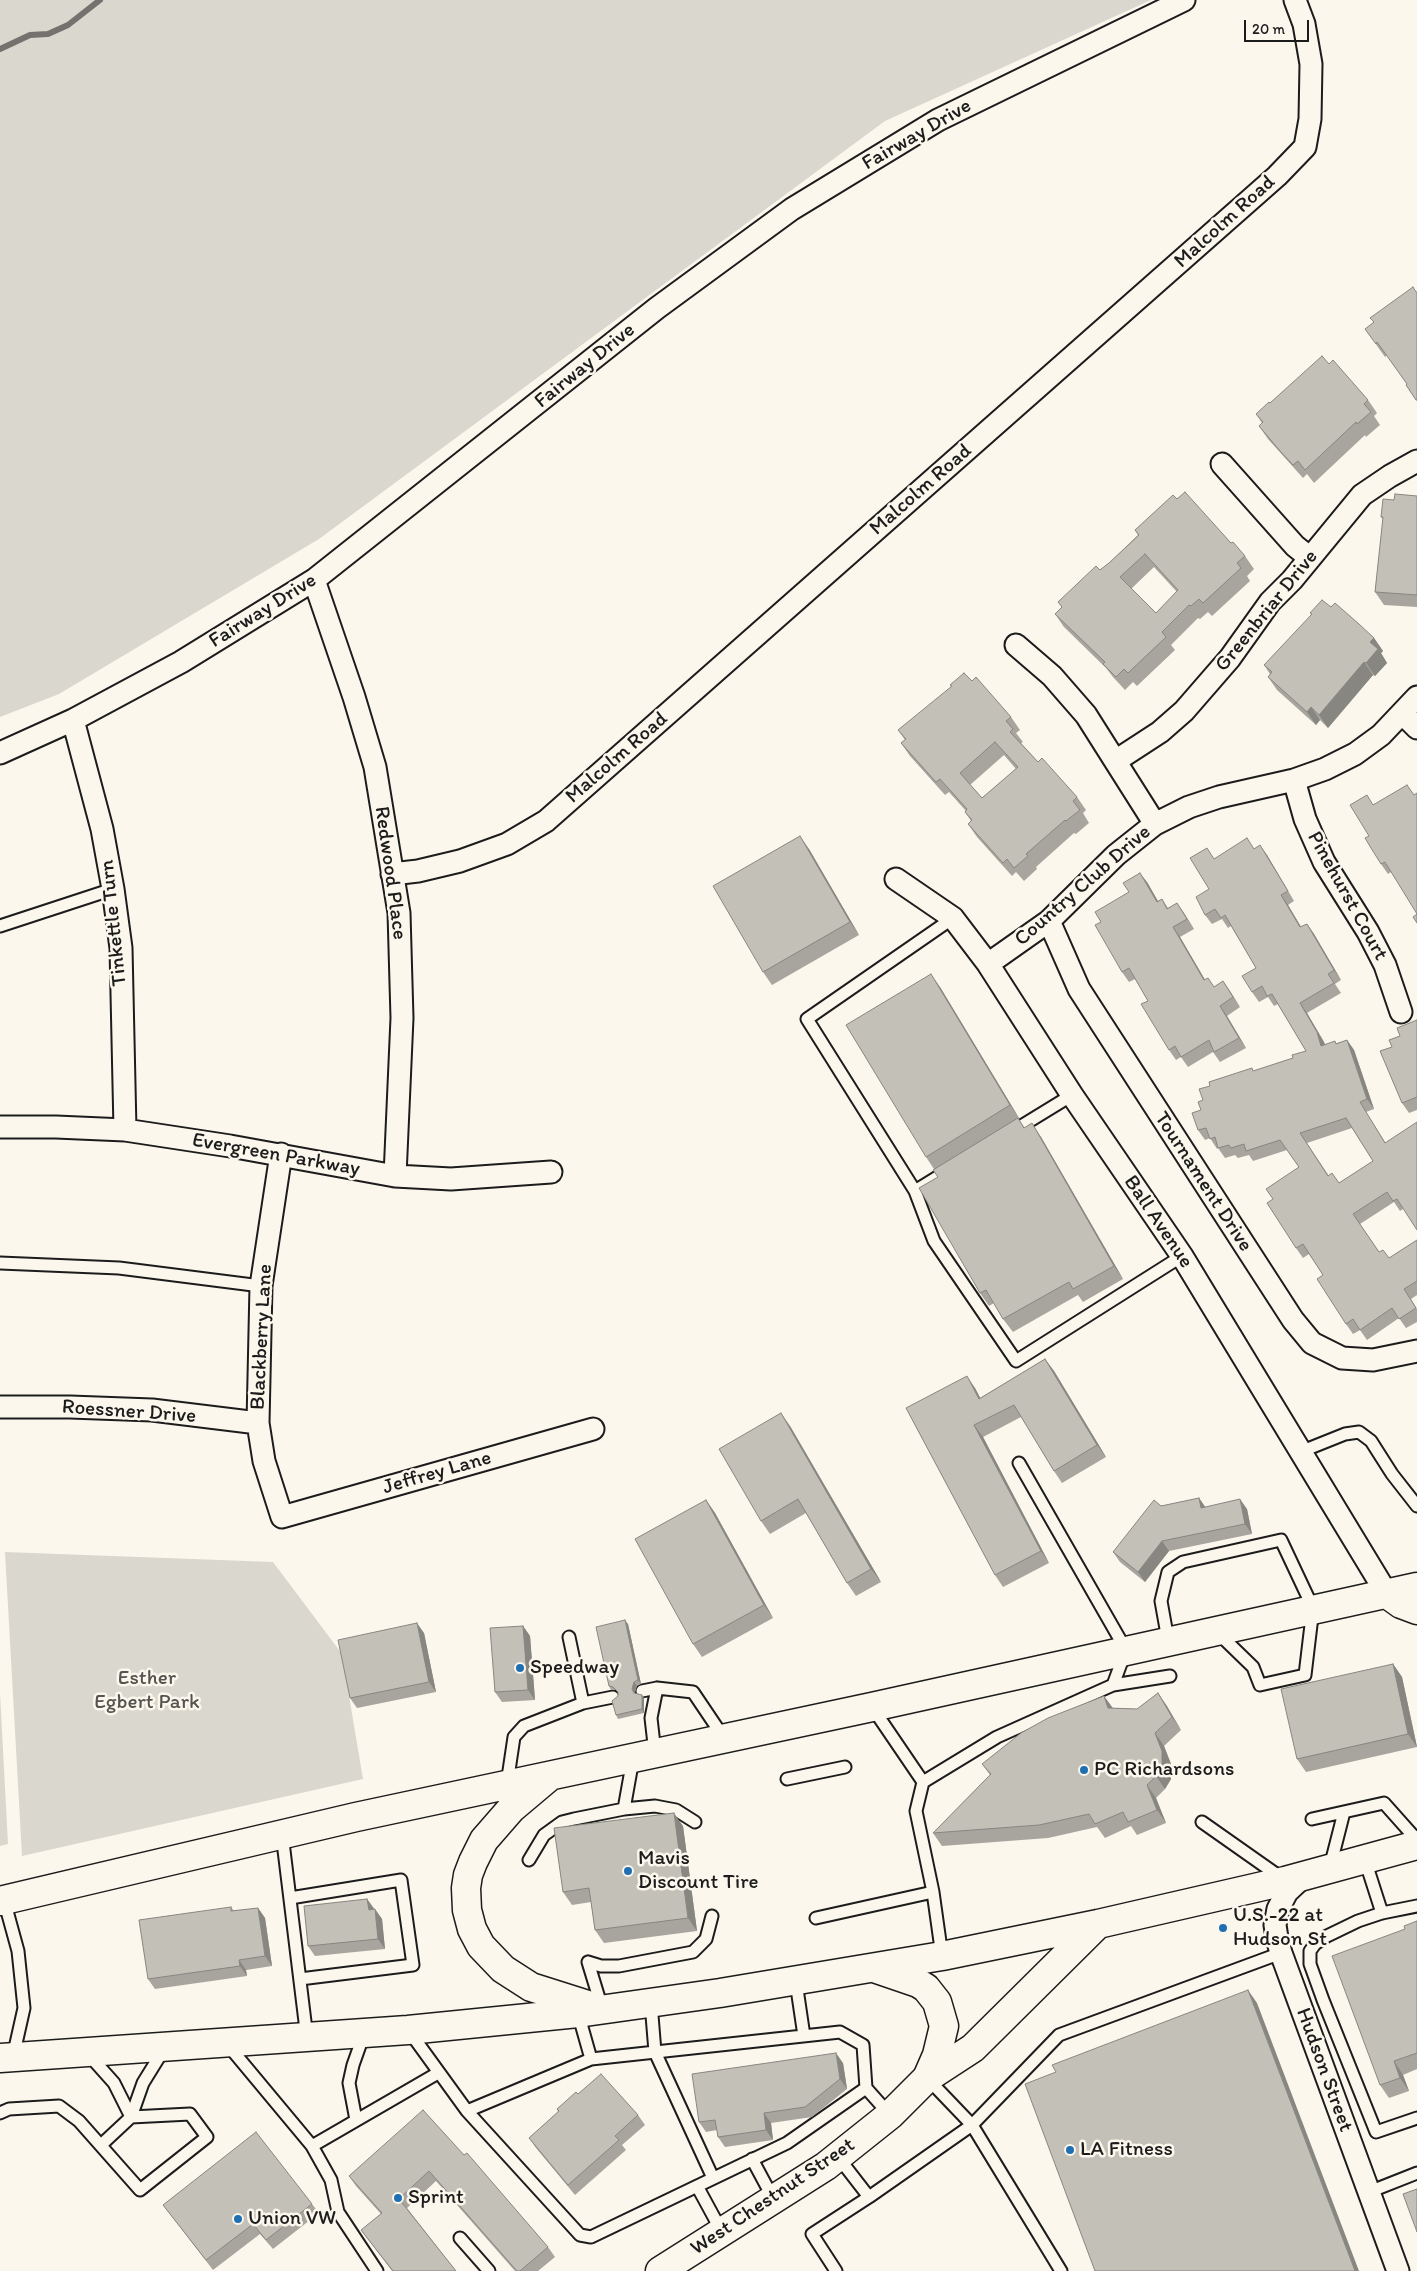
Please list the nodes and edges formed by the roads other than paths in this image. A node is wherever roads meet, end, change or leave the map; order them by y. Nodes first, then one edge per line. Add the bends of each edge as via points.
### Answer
1 (1184, 0) edge
2 (1295, 0) edge
3 (1417, 461) edge
4 (1222, 464) dead end
5 (1310, 558) junction
6 (314, 580) junction
7 (1016, 645) dead end
8 (1417, 696) edge
9 (73, 720) junction
10 (1410, 720) edge
11 (0, 754) edge
12 (1117, 760) junction
13 (1294, 780) junction
14 (1155, 824) junction
15 (392, 874) junction
16 (896, 879) dead end
17 (113, 888) junction
18 (953, 918) junction
19 (1049, 921) junction
20 (0, 926) edge
21 (988, 964) junction
22 (1401, 1012) dead end
23 (1072, 1095) junction
24 (0, 1127) edge
25 (125, 1130) junction
26 (998, 1140) edge
27 (281, 1154) junction
28 (956, 1166) edge
29 (551, 1172) dead end
30 (395, 1176) junction
31 (915, 1191) junction
32 (1182, 1256) junction
33 (0, 1263) edge
34 (261, 1286) junction
35 (1417, 1351) edge
36 (0, 1406) edge
37 (258, 1423) junction
38 (593, 1429) dead end
39 (1300, 1452) junction
40 (1019, 1463) dead end
41 (1417, 1506) edge
42 (282, 1517) joint
43 (1417, 1587) edge
44 (1387, 1594) junction
45 (1313, 1608) junction
46 (1417, 1610) edge
47 (1215, 1630) junction
48 (569, 1637) dead end
49 (1168, 1640) junction
50 (1126, 1650) junction
51 (1170, 1676) dead end
52 (1113, 1685) junction
53 (656, 1688) junction
54 (642, 1691) dead end
55 (613, 1697) edge
56 (583, 1703) junction
57 (872, 1707) junction
58 (724, 1738) junction
59 (644, 1755) junction
60 (845, 1766) dead end
61 (552, 1775) junction
62 (787, 1779) dead end
63 (923, 1782) junction
64 (507, 1784) junction
65 (624, 1809) junction
66 (1344, 1812) junction
67 (1312, 1819) dead end
68 (695, 1822) dead end
69 (1202, 1822) dead end
70 (282, 1834) junction
71 (1417, 1840) edge
72 (1417, 1845) edge
73 (528, 1860) dead end
74 (1365, 1860) junction
75 (1306, 1875) junction
76 (933, 1892) junction
77 (290, 1898) junction
78 (2, 1901) edge
79 (1417, 1906) edge
80 (1382, 1913) junction
81 (712, 1916) dead end
82 (816, 1918) dead end
83 (1098, 1924) junction
84 (1281, 1953) junction
85 (942, 1956) junction
86 (873, 1968) junction
87 (300, 1979) junction
88 (796, 1982) junction
89 (651, 2003) junction
90 (590, 2011) junction
91 (408, 2030) junction
92 (364, 2034) junction
93 (804, 2036) junction
94 (307, 2038) junction
95 (226, 2043) junction
96 (166, 2047) junction
97 (86, 2052) junction
98 (656, 2052) junction
99 (4, 2056) edge
100 (591, 2059) junction
101 (438, 2073) junction
102 (927, 2078) junction
103 (866, 2088) junction
104 (467, 2111) junction
105 (0, 2113) edge
106 (890, 2115) junction
107 (131, 2117) junction
108 (1417, 2118) edge
109 (356, 2120) junction
110 (972, 2125) junction
111 (100, 2145) junction
112 (312, 2146) junction
113 (838, 2156) junction
114 (752, 2159) junction
115 (1417, 2173) edge
116 (713, 2178) junction
117 (697, 2186) junction
118 (1369, 2192) junction
119 (869, 2197) junction
120 (774, 2200) junction
121 (723, 2233) junction
122 (460, 2238) dead end
123 (676, 2267) edge
124 (377, 2271) edge
125 (489, 2271) edge
126 (836, 2271) edge
127 (1061, 2271) edge
128 (1398, 2271) edge

1 - 6 street, Fairway Drive via 938,120 792,209 657,308
2 - 15 street, Malcolm Road via 1304,24 1311,64 1310,118 1304,147 1277,176 546,821 507,844 460,861
3 - 5 street, Greenbriar Drive via 1362,495
4 - 5 street via 1295,546
5 - 12 street, Greenbriar Drive via 1270,602 1230,658 1184,711 1160,732
6 - 9 street, Fairway Drive via 181,662
6 - 15 street, Redwood Place via 374,767
7 - 12 street via 1052,676 1086,715
8 - 10 street, Country Club Drive
9 - 11 street, Fairway Drive
9 - 17 street, Tinkettle Turn via 102,829
10 - 13 street, Country Club Drive via 1355,754
12 - 14 street
13 - 14 street, Country Club Drive via 1219,797
13 - 22 street, Pinehurst Court via 1304,819 1324,862 1385,965
14 - 19 street, Country Club Drive via 1116,855
15 - 30 street, Redwood Place via 399,913 402,1018
16 - 18 street, Ball Avenue
17 - 20 lane
17 - 25 street, Tinkettle Turn via 121,948
18 - 21 street, Ball Avenue
18 - 31 lane via 807,1019
19 - 21 street, Country Club Drive
19 - 35 street, Tournament Drive via 1079,989 1293,1320 1312,1343 1342,1358 1373,1360
21 - 23 street, Ball Avenue
23 - 26 lane
23 - 32 street, Ball Avenue
24 - 25 street, Evergreen Parkway
25 - 27 street, Evergreen Parkway
27 - 30 street, Evergreen Parkway
27 - 34 street, Blackberry Lane
28 - 31 lane
29 - 30 street, Evergreen Parkway via 451,1179
31 - 32 lane via 934,1241 1016,1361
32 - 39 street, Ball Avenue
33 - 34 lane via 119,1268
34 - 37 street, Blackberry Lane
36 - 37 street, Roessner Drive via 152,1410
37 - 42 street, Blackberry Lane via 264,1462
38 - 42 street, Jeffrey Lane
39 - 41 lane via 1345,1434 1359,1432 1371,1441
39 - 44 street, Ball Avenue
40 - 50 lane
43 - 44 main road
44 - 45 main road
44 - 46 main road
45 - 47 main road
45 - 47 lane via 1305,1676 1260,1685 1253,1667
45 - 49 lane via 1282,1540 1183,1562 1168,1572 1161,1601
47 - 49 main road
48 - 56 lane
49 - 50 main road
50 - 52 lane
50 - 57 main road
51 - 52 lane
52 - 63 lane via 997,1737
53 - 54 lane
53 - 58 lane via 692,1692
53 - 59 lane
55 - 56 lane
56 - 64 lane via 524,1726 514,1737
57 - 58 main road
57 - 63 lane
58 - 59 main road
59 - 61 main road
59 - 65 lane
60 - 62 lane
61 - 64 main road
61 - 90 main road via 500,1819 478,1850 466,1888 469,1920 486,1954 512,1976
63 - 76 lane via 916,1812
64 - 70 main road
65 - 68 lane via 666,1807
65 - 73 lane via 562,1822 544,1835
66 - 67 lane
66 - 71 lane via 1384,1804
66 - 75 lane
69 - 75 lane
70 - 77 lane
70 - 78 main road
72 - 74 main road
74 - 75 main road
74 - 80 lane
75 - 83 main road
75 - 84 street, Hudson Street via 1287,1892 1278,1909 1275,1925
76 - 82 lane
76 - 85 lane
77 - 87 lane
77 - 87 lane via 401,1880 413,1965
78 - 99 lane via 18,1951 24,2008
79 - 80 lane
80 - 108 lane via 1315,1944 1310,1951 1310,1964 1376,2132
81 - 90 lane via 706,1940 693,1952 619,1966 588,1962
83 - 85 main road
83 - 102 main road via 973,2048
84 - 110 lane via 1059,2035
84 - 118 street, Hudson Street
85 - 86 main road
86 - 88 main road
86 - 102 main road via 918,1983 938,2002 943,2034
87 - 94 lane
88 - 89 main road
88 - 93 lane
89 - 90 main road
89 - 98 lane
90 - 91 main road
90 - 100 lane
91 - 92 main road
91 - 101 lane
92 - 94 main road
92 - 109 lane via 349,2083
93 - 98 lane
93 - 103 lane via 840,2032 863,2045
94 - 95 main road
95 - 96 main road
95 - 112 lane
96 - 97 main road
96 - 107 lane via 143,2083
97 - 99 main road
97 - 107 lane via 114,2083
98 - 100 lane
98 - 116 lane
100 - 104 lane
101 - 104 lane
101 - 109 lane
102 - 106 main road, West Chestnut Street
102 - 110 lane
103 - 106 lane
103 - 114 lane via 787,2143
104 - 117 lane via 580,2235 591,2237
105 - 111 lane via 9,2109 59,2106 71,2113
106 - 113 main road, West Chestnut Street
107 - 111 lane
107 - 111 lane via 190,2114 207,2137 140,2190
109 - 112 lane
110 - 119 lane
110 - 127 lane
112 - 124 lane via 331,2180 338,2212
113 - 119 lane
113 - 120 main road, West Chestnut Street
114 - 116 lane
114 - 120 lane
115 - 118 lane
116 - 117 lane
117 - 121 lane
118 - 128 street, Hudson Street
119 - 126 lane via 812,2234
120 - 121 main road, West Chestnut Street
121 - 123 main road, West Chestnut Street
122 - 125 lane

